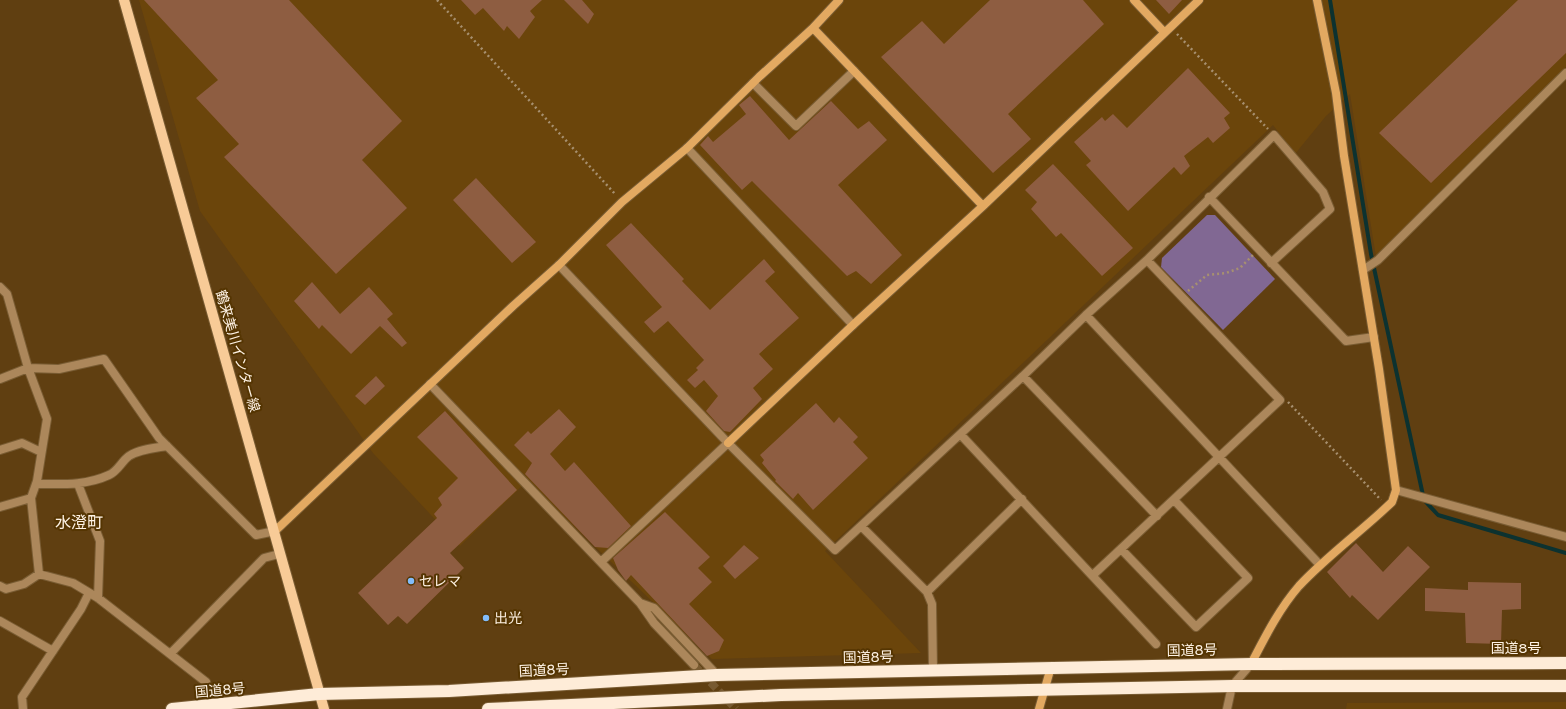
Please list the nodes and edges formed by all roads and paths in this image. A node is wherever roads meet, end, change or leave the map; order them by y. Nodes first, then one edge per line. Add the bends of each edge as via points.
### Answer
1 (124, 0) edge
2 (437, 0) edge
3 (839, 0) edge
4 (1134, 0) edge
5 (1199, 0) edge
6 (1317, 0) edge
7 (813, 28) junction
8 (1167, 29) junction
9 (854, 71) junction
10 (1566, 73) edge
11 (753, 82) junction
12 (1274, 135) junction
13 (687, 148) junction
14 (1209, 197) junction
15 (622, 202) junction
16 (983, 206) junction
17 (1259, 249) junction
18 (1147, 260) junction
19 (1271, 263) junction
20 (559, 265) junction
21 (1365, 268) junction
22 (0, 287) edge
23 (1181, 296) junction
24 (1086, 314) junction
25 (852, 325) junction
26 (1374, 338) junction
27 (28, 368) junction
28 (1023, 376) junction
29 (0, 379) edge
30 (430, 384) junction
31 (1280, 400) junction
32 (961, 435) junction
33 (728, 443) junction
34 (167, 446) junction
35 (0, 450) edge
36 (41, 452) junction
37 (1220, 456) junction
38 (36, 484) junction
39 (78, 484) junction
40 (1396, 490) junction
41 (31, 498) junction
42 (1022, 499) junction
43 (1174, 500) junction
44 (1387, 506) junction
45 (0, 507) edge
46 (1157, 516) junction
47 (862, 527) junction
48 (274, 531) junction
49 (1566, 537) edge
50 (1122, 550) junction
51 (279, 554) junction
52 (602, 561) junction
53 (1320, 565) junction
54 (39, 574) junction
55 (1093, 575) junction
56 (1, 589) edge
57 (927, 592) junction
58 (89, 593) junction
59 (98, 598) junction
60 (640, 603) junction
61 (0, 620) edge
62 (1156, 644) dead end
63 (53, 650) junction
64 (170, 654) junction
65 (1566, 663) edge
66 (1251, 664) junction
67 (694, 665) tunnel mouth
68 (1051, 667) junction
69 (933, 670) junction
70 (717, 675) junction
71 (206, 682) dead end
72 (1232, 686) junction
73 (1566, 686) edge
74 (1045, 690) junction
75 (319, 694) junction
76 (506, 708) edge
77 (23, 709) edge
78 (172, 709) edge
79 (324, 709) edge
80 (488, 709) edge
81 (1039, 709) edge
82 (1227, 709) edge

1 - 48 main road, 鶴来美川インター線
2 - 15 path
3 - 7 street
4 - 8 street
5 - 8 street
6 - 21 street via 1336,93
7 - 9 street
7 - 11 street
8 - 12 path
8 - 16 street
9 - 11 street via 796,126
9 - 16 street
10 - 21 street via 1378,260
11 - 13 street
12 - 14 street
12 - 19 street via 1323,192 1330,209
13 - 15 street
13 - 25 street
14 - 17 street
14 - 18 street
15 - 20 street
16 - 25 street
17 - 19 street
17 - 23 path via 1240,268 1207,275
18 - 23 street
18 - 24 street
19 - 26 street via 1346,341
20 - 30 street
20 - 33 street
21 - 26 street
22 - 27 street via 7,294
23 - 31 street
24 - 28 street
24 - 37 street
25 - 33 street
26 - 40 street
27 - 29 street
27 - 34 street via 59,369 104,359
27 - 36 street via 47,419
28 - 32 street
28 - 46 street
30 - 48 street
30 - 52 street
31 - 37 street
31 - 44 path via 1285,399
32 - 42 street
32 - 47 street
33 - 47 street via 835,550
33 - 52 street
34 - 39 street via 138,451 128,457 115,472
34 - 48 street via 256,535
35 - 36 street via 22,443
36 - 38 street
37 - 43 street
37 - 53 street
38 - 39 street
38 - 41 street
39 - 59 street via 100,541
40 - 44 street via 1392,502
40 - 49 street
41 - 45 street
41 - 54 street
42 - 55 street
42 - 57 street
43 - 46 street
43 - 50 street via 1248,578 1196,627
44 - 53 street
46 - 50 street
47 - 57 street
48 - 51 main road, 鶴来美川インター線
50 - 55 street
51 - 64 street via 264,558
51 - 75 main road, 鶴来美川インター線
52 - 60 street
53 - 66 street via 1298,587 1279,612
54 - 56 street via 24,584
54 - 58 street via 73,583
55 - 62 street
57 - 69 street via 932,604
58 - 59 street
58 - 63 street
59 - 64 street
60 - 67 street via 654,623
60 - 70 street via 654,608
61 - 63 street
63 - 77 street via 22,697
64 - 71 street
65 - 66 highway, 国道8号
66 - 68 highway, 国道8号
66 - 72 street
68 - 69 highway, 国道8号
68 - 74 street
69 - 70 highway, 国道8号
70 - 75 highway, 国道8号 via 449,691
72 - 73 highway
72 - 74 highway
72 - 82 street
74 - 76 highway via 781,695
74 - 81 street
75 - 78 highway, 国道8号
75 - 79 main road, 鶴来美川インター線
76 - 80 highway

